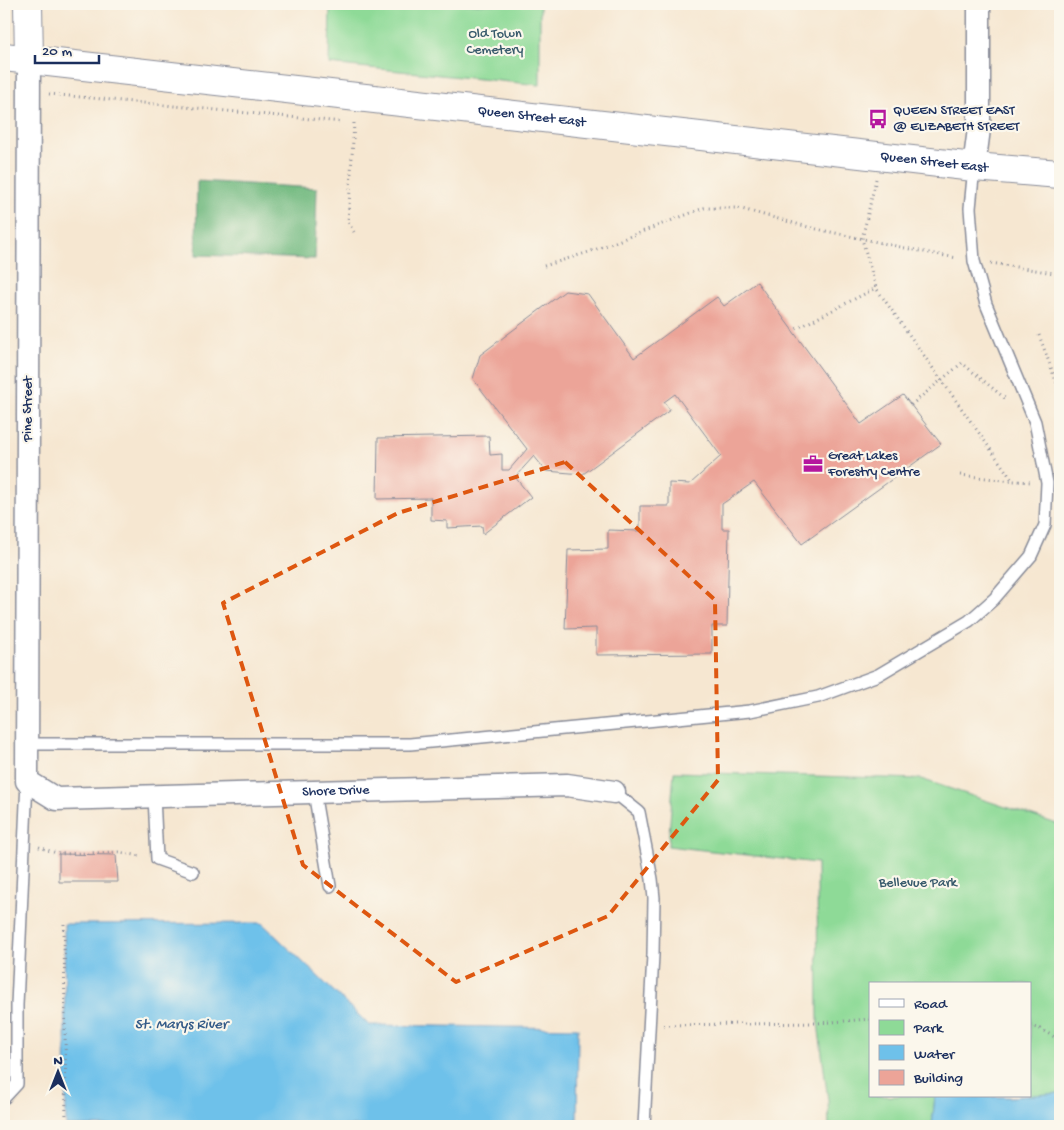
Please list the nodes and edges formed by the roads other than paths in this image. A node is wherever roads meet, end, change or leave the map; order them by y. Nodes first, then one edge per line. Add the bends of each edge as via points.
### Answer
1 (28, 4) edge
2 (979, 4) edge
3 (16, 58) edge
4 (974, 167) junction
5 (1060, 174) edge
6 (28, 744) junction
7 (27, 781) junction
8 (314, 792) junction
9 (614, 792) joint
10 (154, 796) junction
11 (193, 872) dead end
12 (330, 886) dead end
13 (4, 1098) edge
14 (644, 1126) edge

1 - 3 main road, Pine Street
2 - 4 street via 978,129
3 - 4 main road, Queen Street East
3 - 6 street, Pine Street
4 - 5 main road, Queen Street East
4 - 6 lane via 970,208 974,261 986,304 1035,422 1047,483 1045,525 1031,556 994,599 969,621 878,675 818,697 750,711 410,744
6 - 7 street, Pine Street
7 - 10 street, Shore Drive via 56,799
7 - 13 lane via 17,1005 17,1084
8 - 9 street, Shore Drive via 567,785
8 - 10 street, Shore Drive
8 - 12 lane
9 - 14 lane via 639,812 652,879 654,917
10 - 11 lane via 157,859

